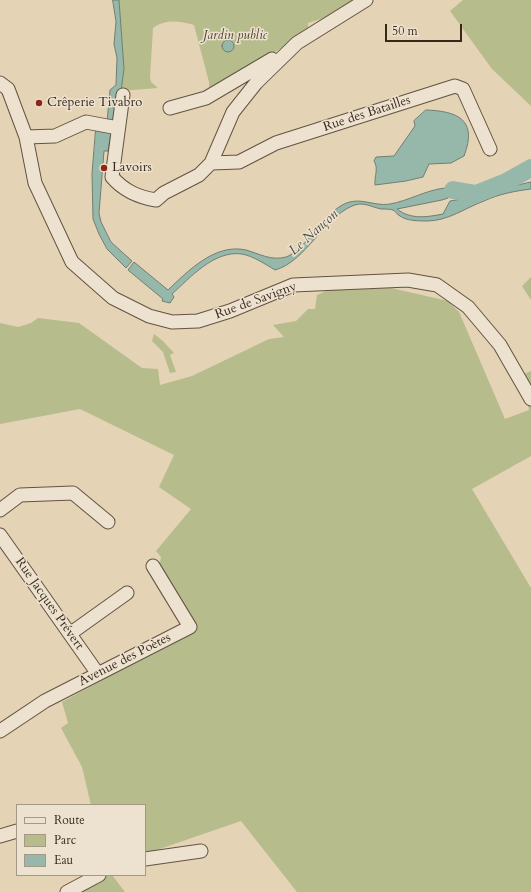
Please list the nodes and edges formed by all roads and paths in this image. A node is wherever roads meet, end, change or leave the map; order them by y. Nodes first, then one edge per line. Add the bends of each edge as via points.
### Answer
1 (366, 0) edge
2 (296, 43) junction
3 (0, 83) edge
4 (123, 95) dead end
5 (170, 108) dead end
6 (116, 128) junction
7 (26, 140) junction
8 (490, 149) dead end
9 (211, 163) junction
10 (531, 399) edge
11 (0, 510) edge
12 (108, 522) dead end
13 (0, 535) edge
14 (153, 566) dead end
15 (127, 593) dead end
16 (71, 633) junction
17 (98, 674) junction
18 (0, 731) edge
19 (16, 830) edge
20 (0, 836) edge
21 (201, 851) dead end
22 (146, 859) edge
23 (97, 876) edge
24 (67, 892) edge

1 - 2 street
2 - 5 street via 206,98
2 - 9 street via 256,83 233,112
3 - 7 street, Rue de Savigny via 8,89
4 - 6 street
6 - 7 street via 86,122 55,136
6 - 9 street via 112,177 118,185 138,197 156,200 164,193 199,175
7 - 10 street, Rue de Savigny via 35,183 72,262 113,298 149,316 172,322 198,321 293,285 408,280 436,285 468,307 500,345
8 - 9 street, Rue des Batailles via 463,89 454,86 276,143 239,162
11 - 12 street via 20,495 73,493
13 - 16 street, Rue Jacques Prévert
14 - 17 street, Avenue des Poètes via 190,627
15 - 16 street
16 - 17 street, Rue Jacques Prévert
17 - 18 street, Avenue des Poètes via 45,701
19 - 20 street
21 - 22 street
23 - 24 street

